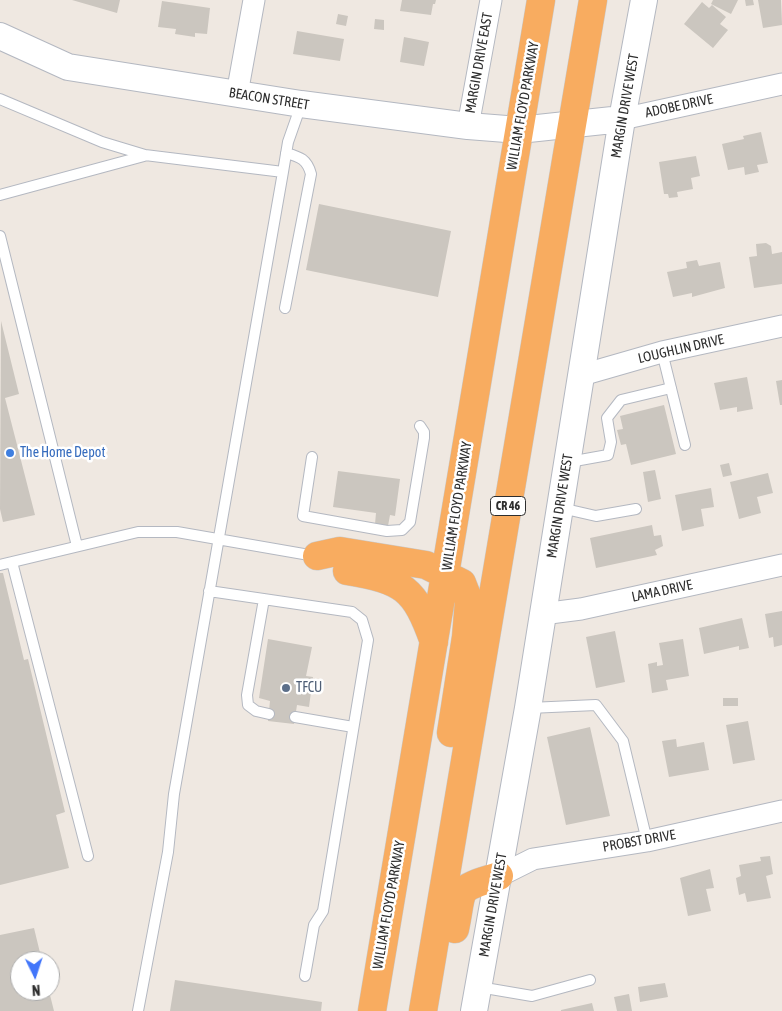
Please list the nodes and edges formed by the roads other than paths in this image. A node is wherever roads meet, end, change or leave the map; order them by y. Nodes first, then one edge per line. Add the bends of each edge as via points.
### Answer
1 (254, 0) edge
2 (491, 0) edge
3 (541, 0) edge
4 (593, 0) edge
5 (644, 0) edge
6 (0, 36) edge
7 (782, 84) edge
8 (237, 94) junction
9 (0, 99) edge
10 (301, 104) junction
11 (622, 119) junction
12 (468, 126) junction
13 (545, 127) junction
14 (287, 147) junction
15 (145, 155) junction
16 (283, 172) junction
17 (0, 195) edge
18 (0, 236) edge
19 (285, 308) dead end
20 (782, 326) edge
21 (662, 352) junction
22 (582, 375) junction
23 (671, 388) junction
24 (420, 426) dead end
25 (685, 445) dead end
26 (312, 457) dead end
27 (568, 462) junction
28 (560, 508) junction
29 (636, 509) dead end
30 (218, 539) junction
31 (77, 546) junction
32 (317, 556) junction
33 (12, 562) junction
34 (0, 565) edge
35 (782, 565) edge
36 (446, 574) junction
37 (209, 591) junction
38 (264, 599) junction
39 (542, 614) junction
40 (434, 642) junction
41 (528, 708) junction
42 (269, 714) dead end
43 (295, 717) dead end
44 (353, 726) junction
45 (782, 811) edge
46 (647, 841) junction
47 (88, 856) dead end
48 (499, 876) junction
49 (304, 976) dead end
50 (590, 980) dead end
51 (476, 999) edge
52 (138, 1011) edge
53 (372, 1011) edge
54 (410, 1011) edge
55 (423, 1011) edge
56 (440, 1011) edge

1 - 8 street
2 - 12 street, MARGIN DRIVE EAST
3 - 13 highway, WILLIAM FLOYD PARKWAY / CR 46
4 - 13 highway, WILLIAM FLOYD PARKWAY / CR 46
5 - 11 street, MARGIN DRIVE WEST
6 - 8 street, BEACON STREET via 68,67
7 - 11 street, ADOBE DRIVE
8 - 10 street, BEACON STREET
9 - 15 lane via 102,142
10 - 12 street, BEACON STREET
10 - 14 lane
11 - 13 street, ADOBE DRIVE
11 - 22 street, MARGIN DRIVE WEST
12 - 13 street, BEACON STREET
13 - 36 highway, WILLIAM FLOYD PARKWAY / CR 46
13 - 55 highway, WILLIAM FLOYD PARKWAY / CR 46
14 - 16 lane
14 - 19 lane via 308,164 311,174
15 - 16 lane
15 - 17 lane
16 - 30 lane
18 - 31 lane
20 - 21 street, LOUGHLIN DRIVE
21 - 22 street, LOUGHLIN DRIVE
21 - 23 lane
22 - 27 street, MARGIN DRIVE WEST
23 - 25 lane
23 - 27 lane via 621,400 607,418 611,442 608,455
24 - 26 lane via 424,438 410,522 402,530 387,531 303,516
27 - 28 street, MARGIN DRIVE WEST
28 - 29 lane via 596,516
28 - 39 street, MARGIN DRIVE WEST
30 - 31 lane via 177,532 138,532
30 - 32 lane
30 - 37 lane
31 - 33 lane
32 - 36 highway via 340,552 426,565
32 - 40 highway via 338,569 381,576 401,586 415,600
33 - 34 lane
33 - 47 lane
35 - 39 street, LAMA DRIVE via 581,609
36 - 40 highway, WILLIAM FLOYD PARKWAY / CR 46
36 - 54 highway via 462,583 469,601
37 - 38 lane
37 - 52 lane via 174,794 168,852
38 - 42 lane via 247,695 248,705
38 - 44 lane via 352,612 362,620 368,640
39 - 41 street, MARGIN DRIVE WEST
40 - 53 highway, WILLIAM FLOYD PARKWAY / CR 46
41 - 46 lane via 596,705 623,740
41 - 48 street, MARGIN DRIVE WEST
43 - 44 lane
44 - 49 lane via 323,911 314,925
45 - 46 street, PROBST DRIVE
46 - 48 street, PROBST DRIVE via 533,859
48 - 51 street, MARGIN DRIVE WEST
48 - 56 highway via 468,886 459,896
50 - 51 lane via 532,996

